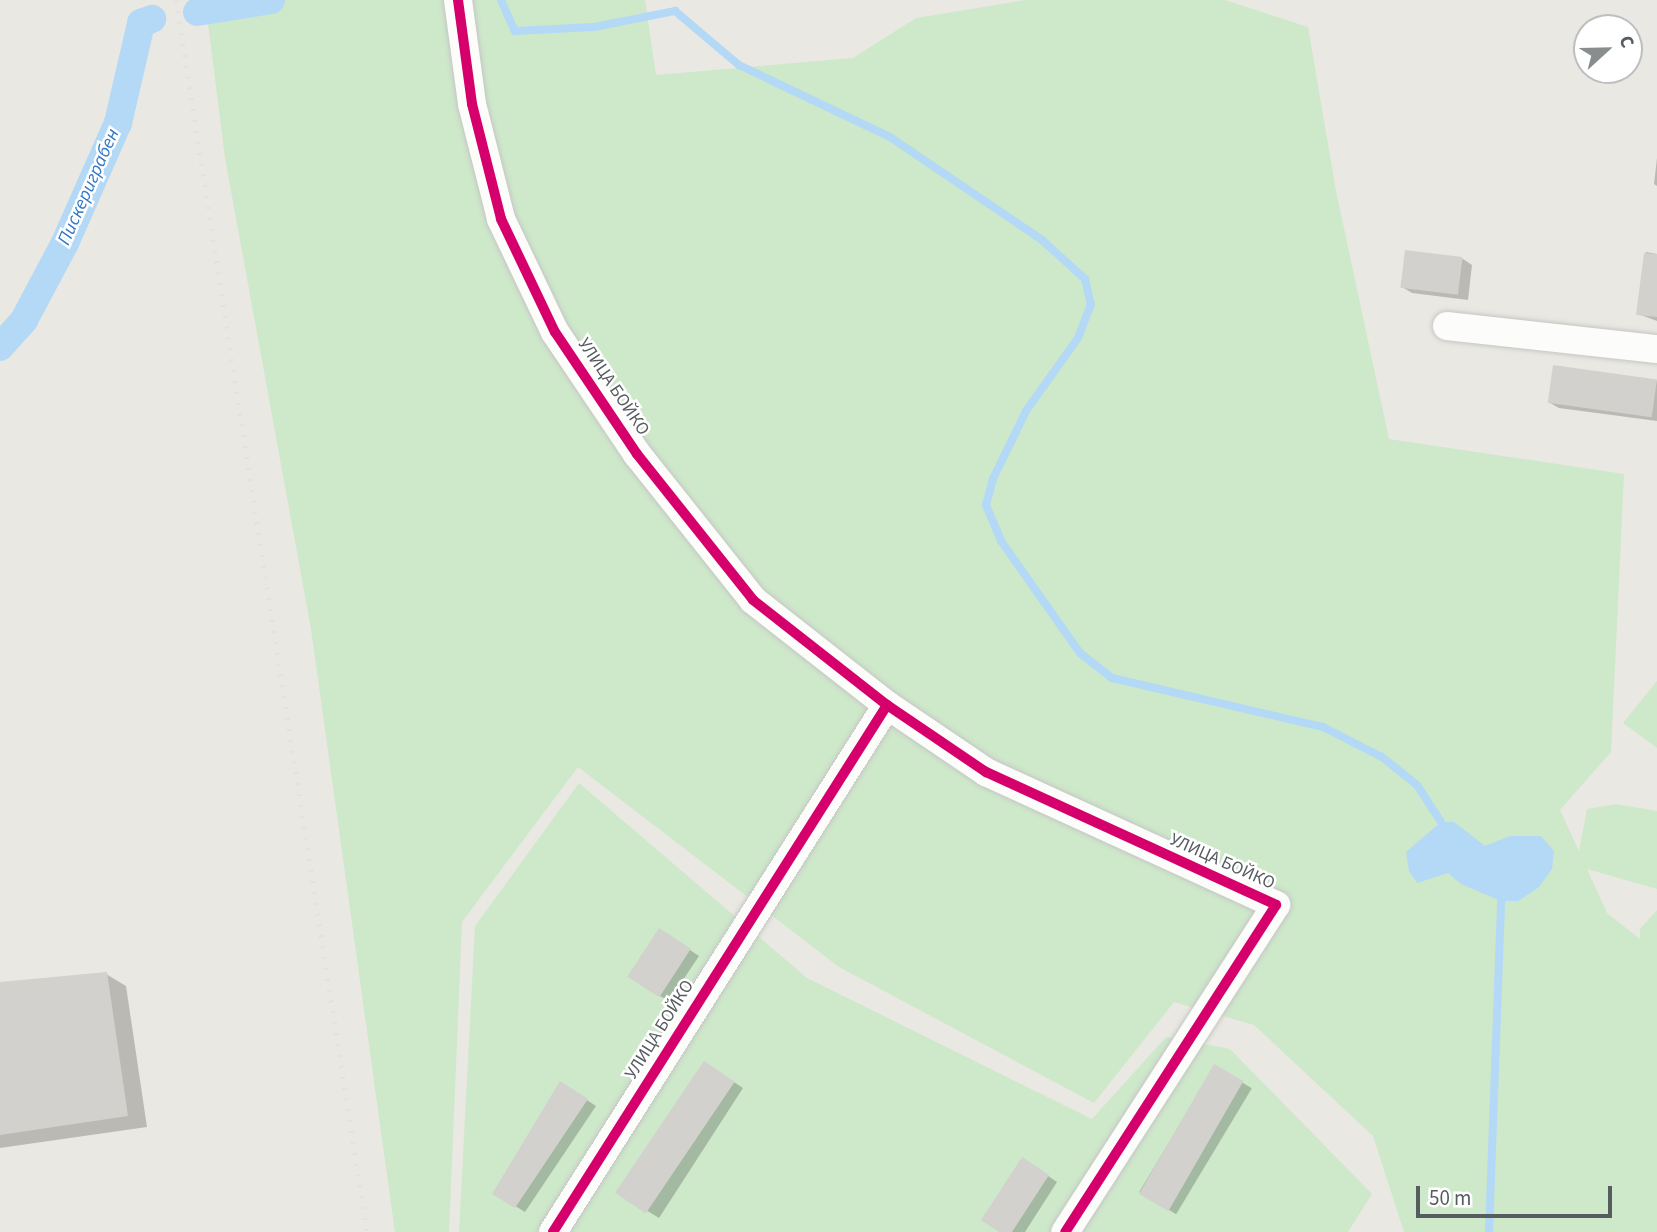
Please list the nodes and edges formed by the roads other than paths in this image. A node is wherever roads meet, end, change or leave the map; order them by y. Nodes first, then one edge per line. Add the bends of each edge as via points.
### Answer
1 (458, 0) edge
2 (1447, 326) dead end
3 (1657, 349) edge
4 (887, 705) junction
5 (552, 1232) edge
6 (1065, 1232) edge

1 - 4 street, УЛИЦА БОЙКО via 472,104 501,219 555,332 637,454 753,600
2 - 3 street
4 - 5 street, УЛИЦА БОЙКО
4 - 6 street, УЛИЦА БОЙКО via 986,772 1276,905

